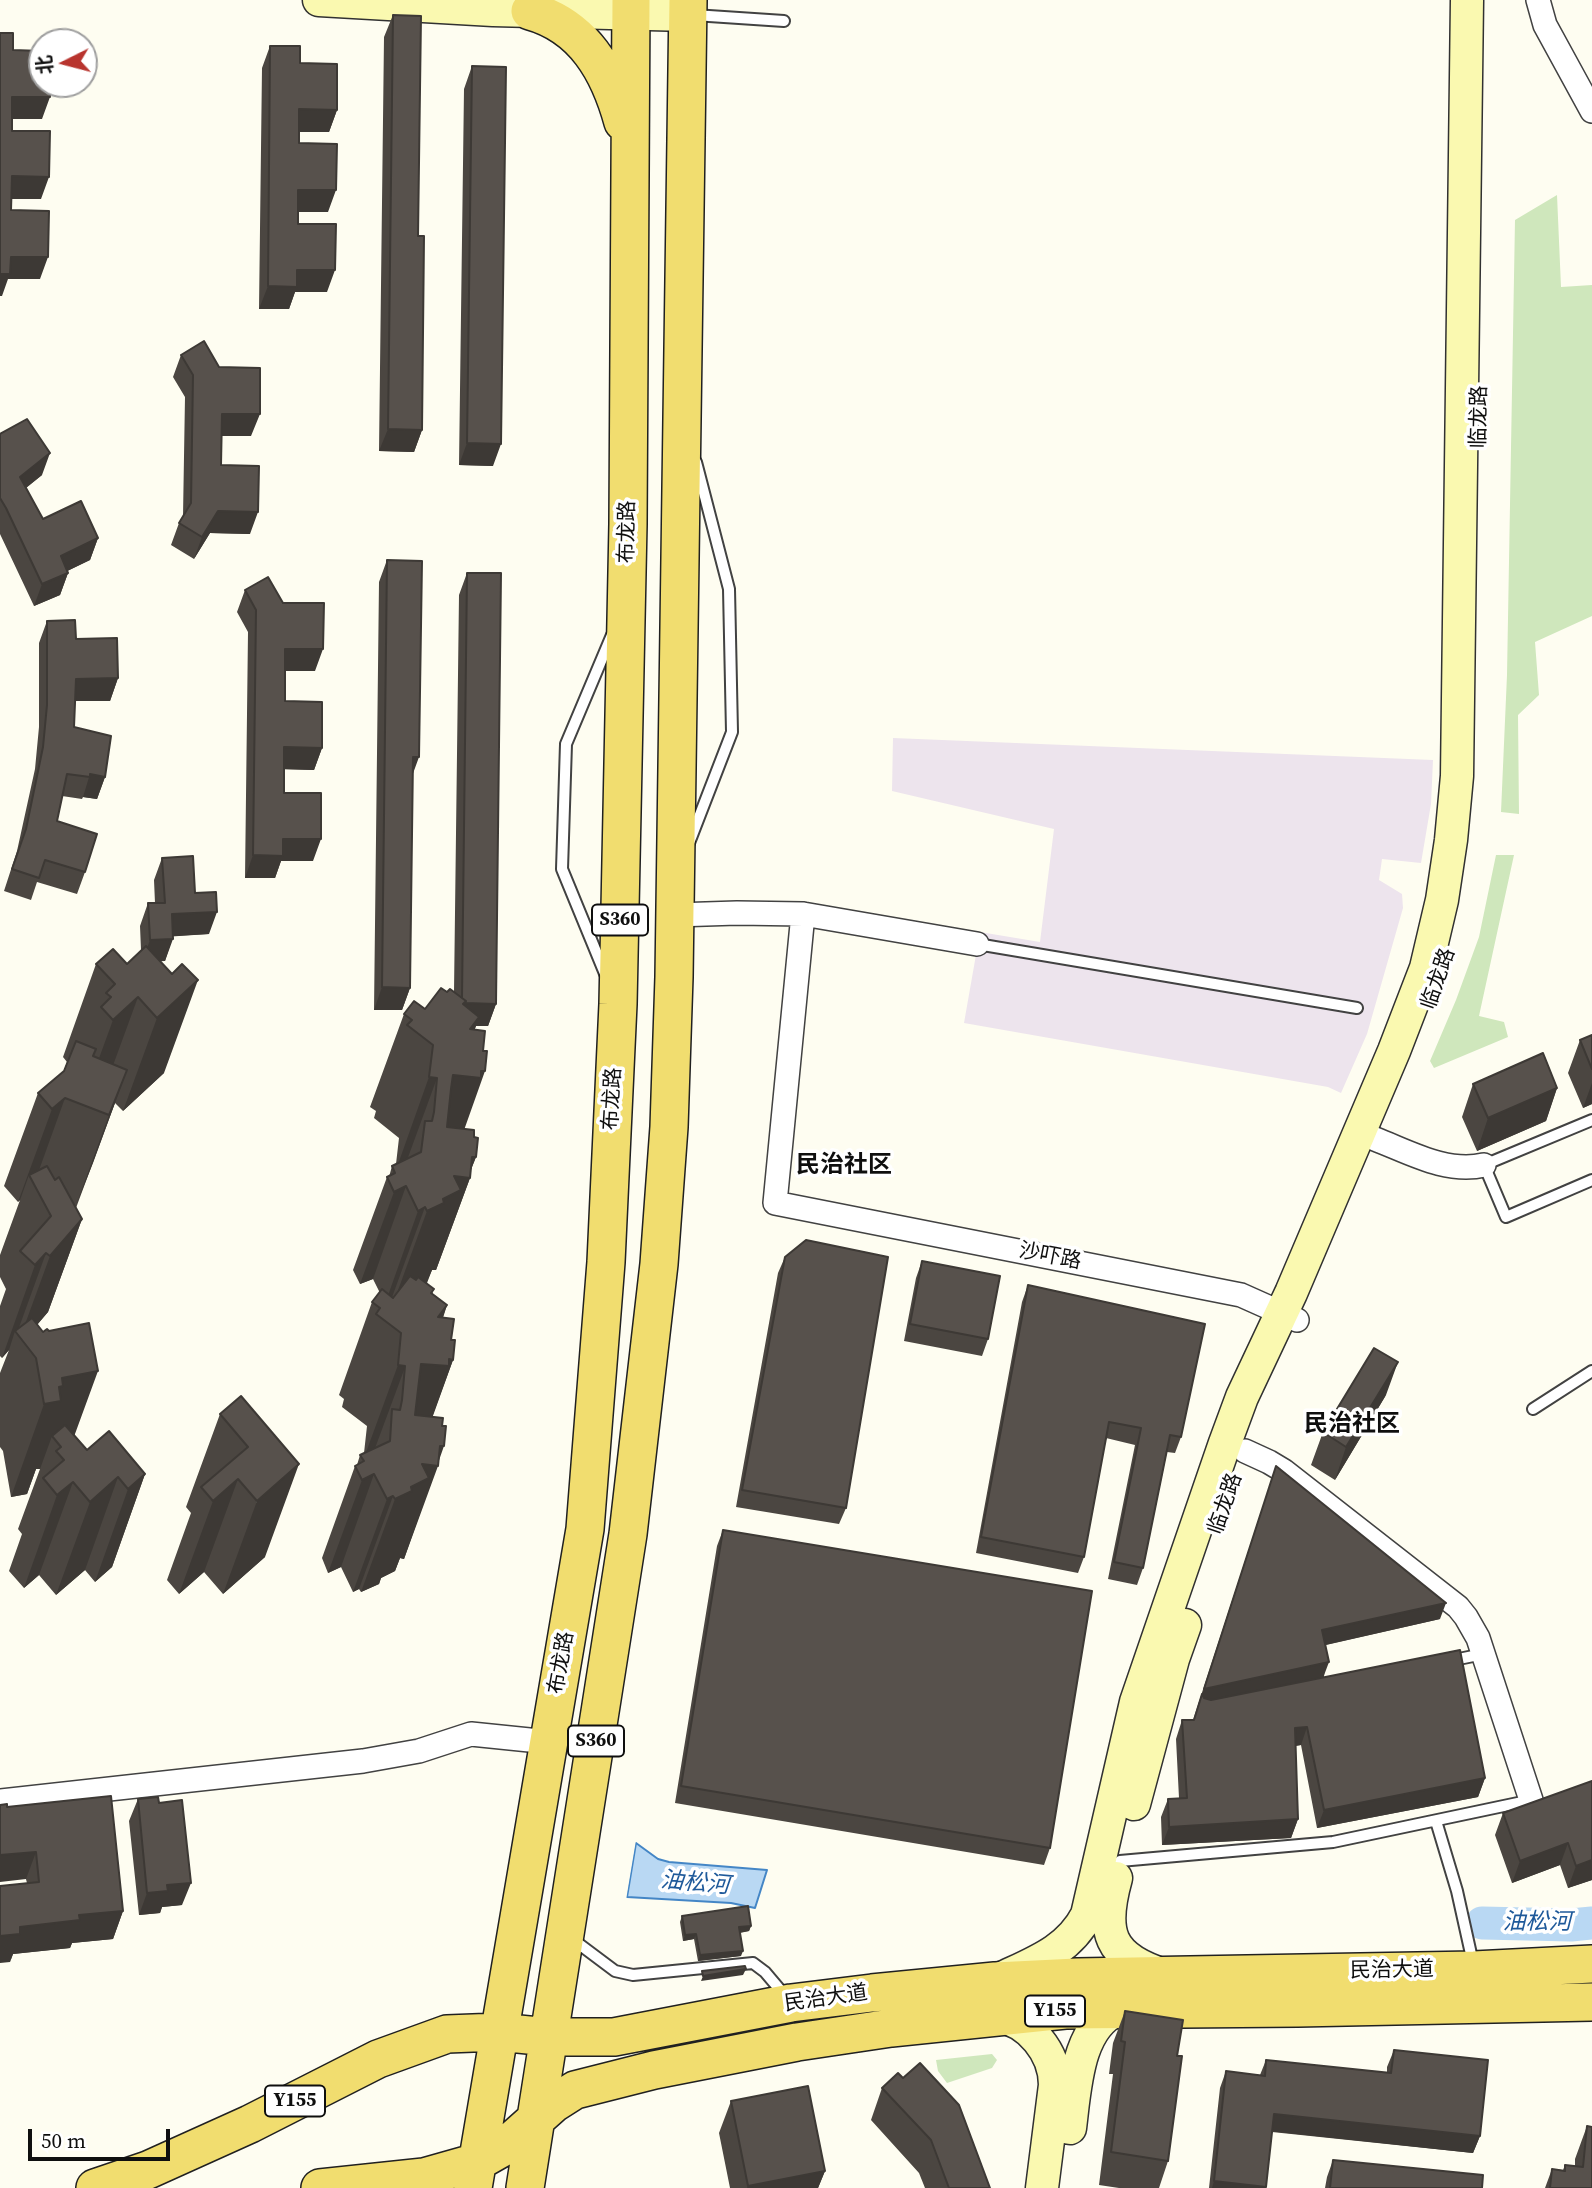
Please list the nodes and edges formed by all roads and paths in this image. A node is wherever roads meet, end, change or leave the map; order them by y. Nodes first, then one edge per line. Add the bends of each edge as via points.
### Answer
1 (319, 0) edge
2 (1467, 0) edge
3 (1485, 0) edge
4 (1538, 0) edge
5 (636, 5) edge
6 (688, 7) edge
7 (530, 11) junction
8 (784, 21) dead end
9 (1592, 111) edge
10 (630, 153) junction
11 (681, 405) junction
12 (626, 601) junction
13 (676, 878) junction
14 (803, 914) junction
15 (675, 915) junction
16 (977, 944) joint
17 (618, 1004) junction
18 (1357, 1008) dead end
19 (1592, 1120) edge
20 (1375, 1139) junction
21 (1484, 1165) junction
22 (1592, 1180) edge
23 (1290, 1316) junction
24 (1592, 1371) edge
25 (1533, 1409) dead end
26 (1245, 1451) junction
27 (1483, 1654) junction
28 (1443, 1662) edge
29 (549, 1742) junction
30 (1536, 1800) joint
31 (0, 1801) edge
32 (1436, 1821) junction
33 (1120, 1861) junction
34 (1100, 1902) junction
35 (565, 1933) junction
36 (1592, 1964) edge
37 (1474, 1970) junction
38 (1164, 1975) junction
39 (997, 1999) junction
40 (1592, 2001) edge
41 (791, 2003) junction
42 (1119, 2009) junction
43 (499, 2032) junction
44 (548, 2037) junction
45 (1064, 2095) junction
46 (535, 2121) junction
47 (475, 2175) edge
48 (95, 2188) edge
49 (320, 2188) edge
50 (524, 2188) edge
51 (1042, 2188) edge
52 (1062, 2188) edge

1 - 7 main road
2 - 23 main road, 临龙路 via 1458,749 1451,840 1426,968
3 - 20 main road, 临龙路 via 1473,828 1449,957
4 - 9 street via 1545,25
5 - 6 main road
5 - 7 main road
5 - 10 main road, 布龙路 / S360
6 - 8 lane
6 - 11 main road, S360
7 - 10 main road via 552,19 583,40 612,91
10 - 12 main road, 布龙路 / S360
11 - 13 main road, S360
11 - 13 lane via 729,589 732,732
12 - 17 main road, 布龙路 / S360
12 - 17 lane via 566,744 562,869
13 - 15 main road, S360
14 - 15 street
14 - 16 street
14 - 23 street, 沙吓路 via 775,1203 1241,1295
15 - 35 main road, S360 via 669,1127 659,1264 628,1534
16 - 18 lane
17 - 29 main road, 布龙路 / S360 via 606,1262 585,1529
19 - 21 lane
20 - 21 street via 1447,1166
20 - 23 main road, 临龙路
21 - 22 lane via 1506,1217
23 - 26 main road, 临龙路 via 1281,1356
23 - 34 main road, 临龙路 via 1242,1396 1142,1681
24 - 25 lane
26 - 27 street via 1284,1471 1458,1607 1474,1628
26 - 33 main road, 临龙路 via 1172,1659
27 - 28 lane
27 - 30 street
29 - 31 street via 471,1734 419,1751 363,1761
29 - 43 main road, 布龙路 / S360
30 - 32 lane
32 - 33 lane via 1308,1846
32 - 37 lane
33 - 34 main road, 临龙路
34 - 38 main road via 1117,1947 1142,1968
34 - 39 main road via 1060,1948 1038,1961
35 - 41 lane via 624,1974 753,1964
35 - 44 main road, S360
36 - 37 main road, 民治大道 / Y155
37 - 38 main road, 民治大道 / Y155
38 - 39 main road, 民治大道 / Y155
39 - 41 main road, 民治大道 / Y155 via 872,1993
39 - 42 main road, 民治大道 / Y155 via 1065,2010
39 - 45 main road via 1040,2043
39 - 46 main road, 民治大道 / Y155 via 891,2028 654,2070 575,2090
40 - 42 main road, 民治大道 / Y155
41 - 44 main road, 民治大道 / Y155 via 632,2035
42 - 45 main road via 1101,2020
43 - 44 main road, 民治大道 / Y155
43 - 47 main road, 布龙路 / S360
43 - 48 main road, 民治大道 / Y155 via 447,2034 378,2059 250,2124 148,2170
44 - 46 main road, S360
45 - 51 main road
45 - 52 main road
46 - 47 main road, 民治大道 / Y155
46 - 50 main road, S360
47 - 49 main road, 民治大道 / Y155

